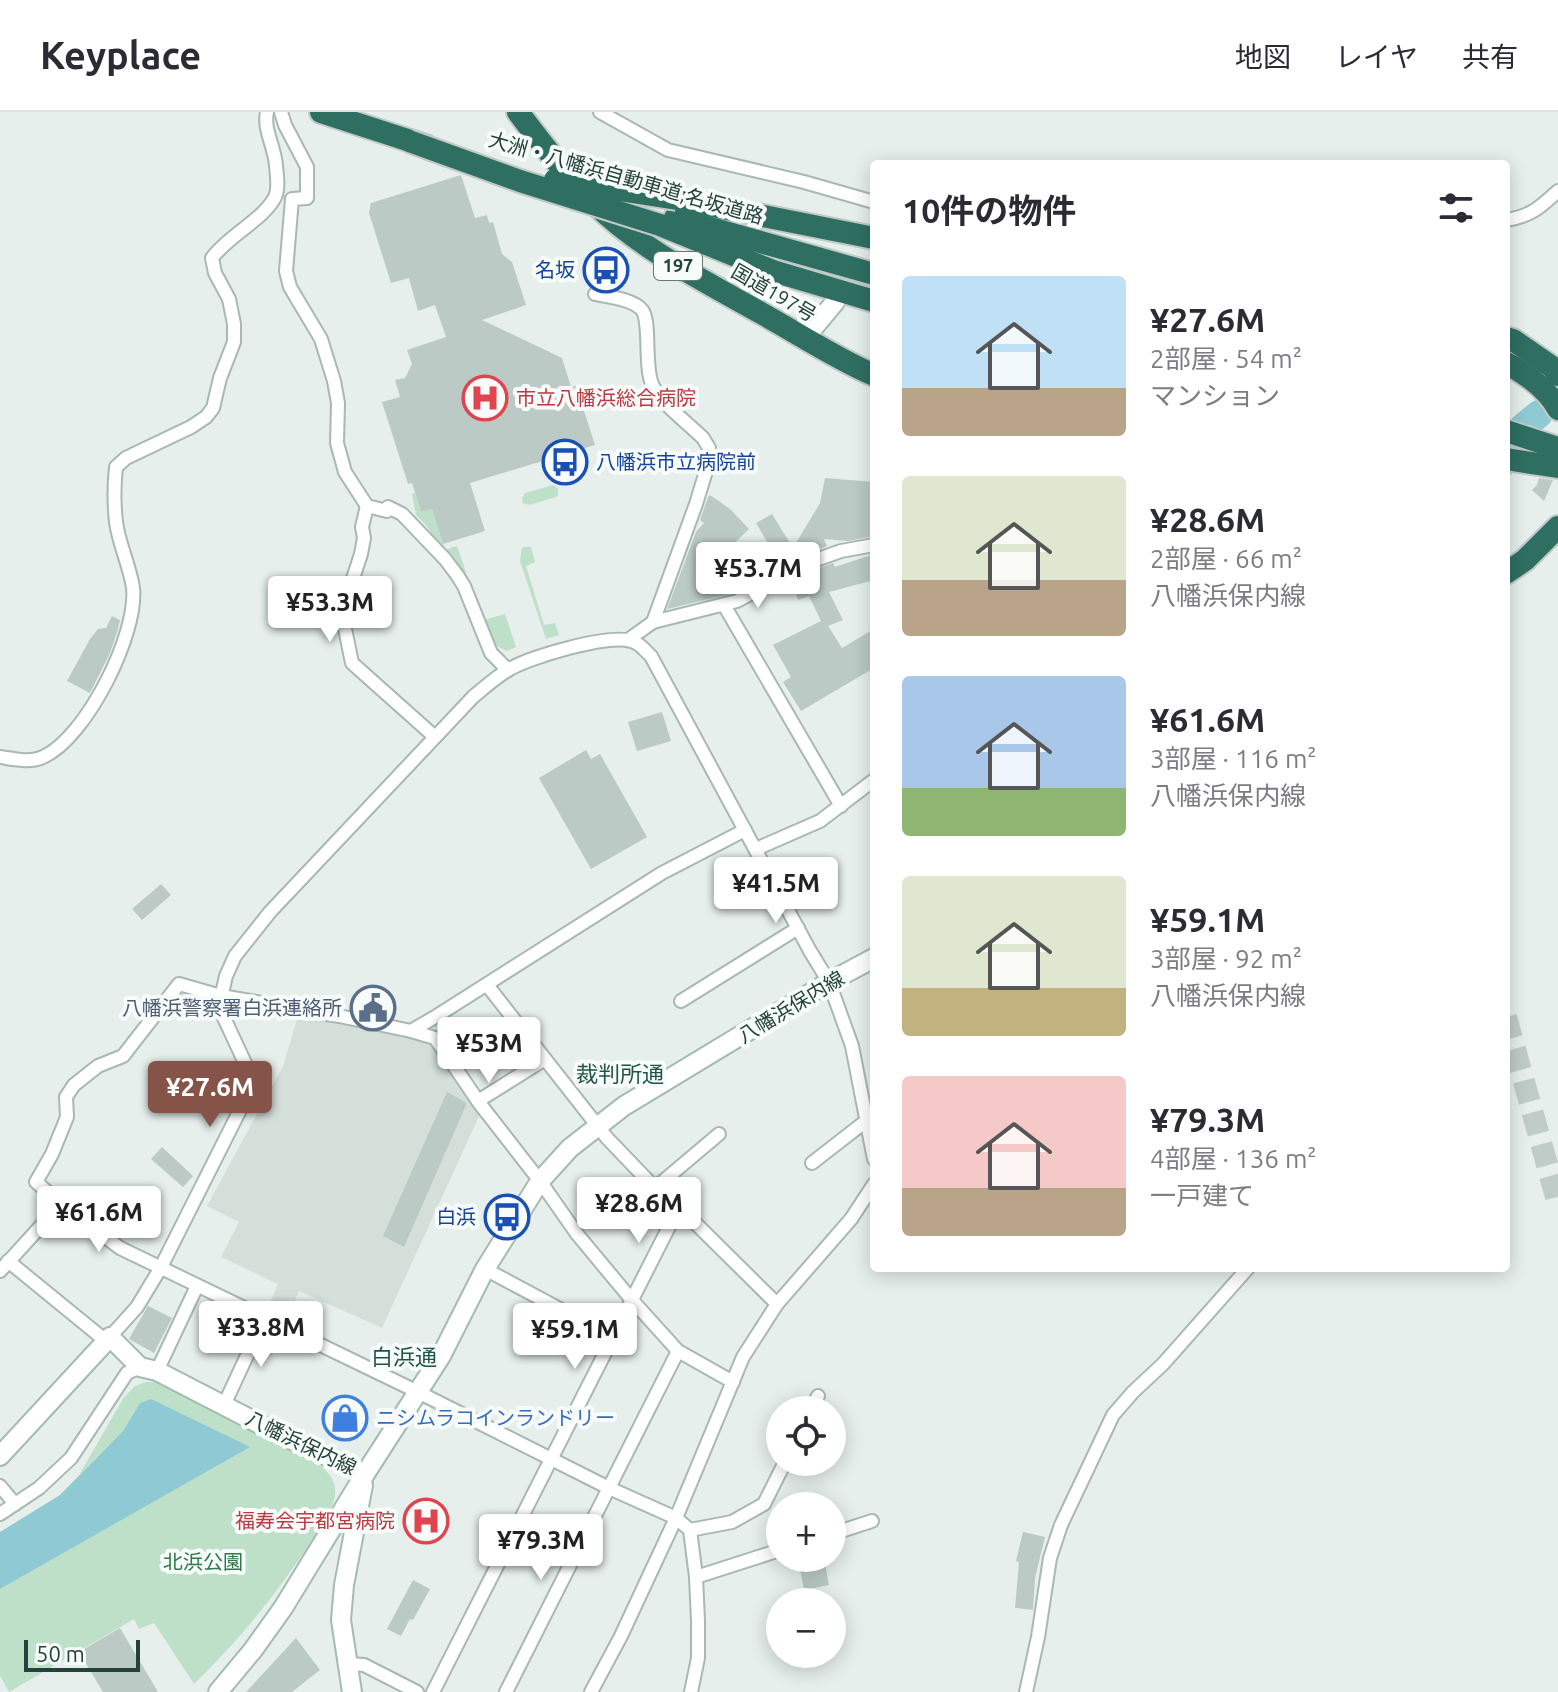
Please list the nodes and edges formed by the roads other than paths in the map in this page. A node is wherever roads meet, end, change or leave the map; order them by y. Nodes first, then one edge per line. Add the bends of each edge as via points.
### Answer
1 (267, 112) edge
2 (281, 112) edge
3 (321, 112) edge
4 (518, 112) edge
5 (600, 112) edge
6 (409, 141) junction
7 (1558, 191) edge
8 (870, 201) edge
9 (669, 214) junction
10 (1510, 219) edge
11 (870, 238) edge
12 (870, 273) edge
13 (595, 294) dead end
14 (870, 300) edge
15 (835, 302) dead end
16 (805, 338) junction
17 (1510, 339) edge
18 (1510, 365) edge
19 (870, 373) edge
20 (1558, 375) edge
21 (1558, 409) edge
22 (1510, 432) edge
23 (1510, 442) edge
24 (1558, 450) edge
25 (1510, 460) edge
26 (1558, 467) edge
27 (367, 506) junction
28 (1558, 527) edge
29 (870, 546) edge
30 (1510, 570) edge
31 (724, 605) junction
32 (653, 622) junction
33 (628, 640) junction
34 (508, 670) junction
35 (435, 737) junction
36 (0, 757) edge
37 (870, 783) edge
38 (841, 806) junction
39 (745, 830) junction
40 (756, 849) junction
41 (798, 928) junction
42 (870, 960) edge
43 (829, 982) junction
44 (487, 985) junction
45 (221, 996) junction
46 (681, 1001) dead end
47 (411, 1031) junction
48 (545, 1059) junction
49 (478, 1101) junction
50 (866, 1121) junction
51 (598, 1126) junction
52 (719, 1134) dead end
53 (870, 1140) edge
54 (812, 1163) dead end
55 (540, 1181) junction
56 (655, 1188) junction
57 (870, 1190) edge
58 (61, 1204) junction
59 (679, 1207) junction
60 (4, 1266) edge
61 (160, 1269) junction
62 (485, 1269) junction
63 (1244, 1272) edge
64 (197, 1286) junction
65 (631, 1299) junction
66 (777, 1304) junction
67 (264, 1319) junction
68 (612, 1337) junction
69 (108, 1339) junction
70 (678, 1351) junction
71 (148, 1369) junction
72 (733, 1382) junction
73 (418, 1392) junction
74 (224, 1405) junction
75 (0, 1456) edge
76 (552, 1459) junction
77 (365, 1474) junction
78 (778, 1476) edge
79 (0, 1486) edge
80 (609, 1488) junction
81 (15, 1504) junction
82 (0, 1514) edge
83 (676, 1518) junction
84 (872, 1521) dead end
85 (846, 1529) edge
86 (690, 1530) junction
87 (766, 1554) edge
88 (696, 1577) junction
89 (348, 1664) junction
90 (222, 1690) edge
91 (352, 1692) edge
92 (417, 1692) edge
93 (433, 1692) edge
94 (506, 1692) edge
95 (591, 1692) edge
96 (691, 1692) edge
97 (1026, 1692) edge

1 - 36 street via 276,196 212,258 234,324 234,342 213,408 191,427 116,467 116,523 133,588 124,643 98,696 55,750 40,759
2 - 27 street via 307,167 307,198 292,199 286,271 321,339 338,403 337,443 345,472
3 - 6 highway, 大洲・八幡浜自動車道;名坂道路
4 - 16 highway, 国道197号 / 197 via 575,182 620,226 669,261
5 - 8 street via 668,150
6 - 9 highway, 大洲・八幡浜自動車道;名坂道路, bridge
6 - 9 highway, bridge via 520,181
7 - 10 street via 1526,216
9 - 11 highway
9 - 12 highway, 大洲・八幡浜自動車道;名坂道路 / 197
9 - 14 highway via 773,271
13 - 32 street via 642,309 654,389 709,448 702,485
15 - 16 main road
16 - 19 highway, 国道197号 / 197
17 - 20 highway
18 - 21 highway via 1527,375
22 - 24 highway
23 - 24 highway
25 - 26 highway
27 - 34 street via 402,514 445,559 464,586 491,653
27 - 35 street via 361,554 343,619 352,663
28 - 30 highway
29 - 31 street via 813,561
31 - 32 street
31 - 38 street
32 - 33 street
33 - 34 street via 610,639 544,655
33 - 39 street via 651,656
34 - 35 street
35 - 45 street via 270,912 235,956
37 - 38 street
38 - 40 street
39 - 40 street
39 - 44 street via 662,873
40 - 41 street
41 - 43 street
41 - 46 street
42 - 43 main road, 八幡浜保内線
43 - 50 street via 852,1046
43 - 51 main road, 八幡浜保内線
44 - 47 street
44 - 48 street
45 - 47 street
45 - 58 street via 179,984 123,1056 98,1066 74,1085 66,1097 67,1117 36,1182
45 - 61 street via 219,1007 245,1063 244,1102
47 - 49 street via 435,1038
48 - 49 street
48 - 51 street
49 - 55 street
50 - 53 street
50 - 54 street
51 - 55 main road, 八幡浜保内線
51 - 56 street
52 - 56 street
55 - 62 main road, 八幡浜保内線
55 - 65 street
56 - 59 street
57 - 66 street
58 - 60 street
58 - 61 street via 120,1248
59 - 65 street
59 - 66 street
60 - 69 street
61 - 64 street
61 - 69 street via 137,1307
62 - 68 street
62 - 73 main road, 八幡浜保内線
63 - 97 street via 1113,1415 1054,1547
64 - 67 street
64 - 71 street
65 - 68 street
65 - 70 street
66 - 72 street
67 - 73 street
67 - 74 street
68 - 76 street
69 - 71 main road, 八幡浜保内線
69 - 75 main road
70 - 72 street
70 - 80 street
71 - 74 main road, 八幡浜保内線
71 - 81 street via 127,1373 71,1458
72 - 83 street
73 - 76 street
73 - 77 main road, 八幡浜保内線
74 - 77 main road, 八幡浜保内線
76 - 80 street
76 - 93 street
77 - 89 main road via 344,1585 341,1620
77 - 90 main road via 283,1608
78 - 86 street via 764,1504 732,1522
79 - 81 street
80 - 83 street
80 - 94 street
81 - 82 street
83 - 86 street
83 - 95 street
84 - 85 street
86 - 88 street
87 - 88 street
88 - 96 street via 698,1658
89 - 91 main road
89 - 92 street via 364,1665

